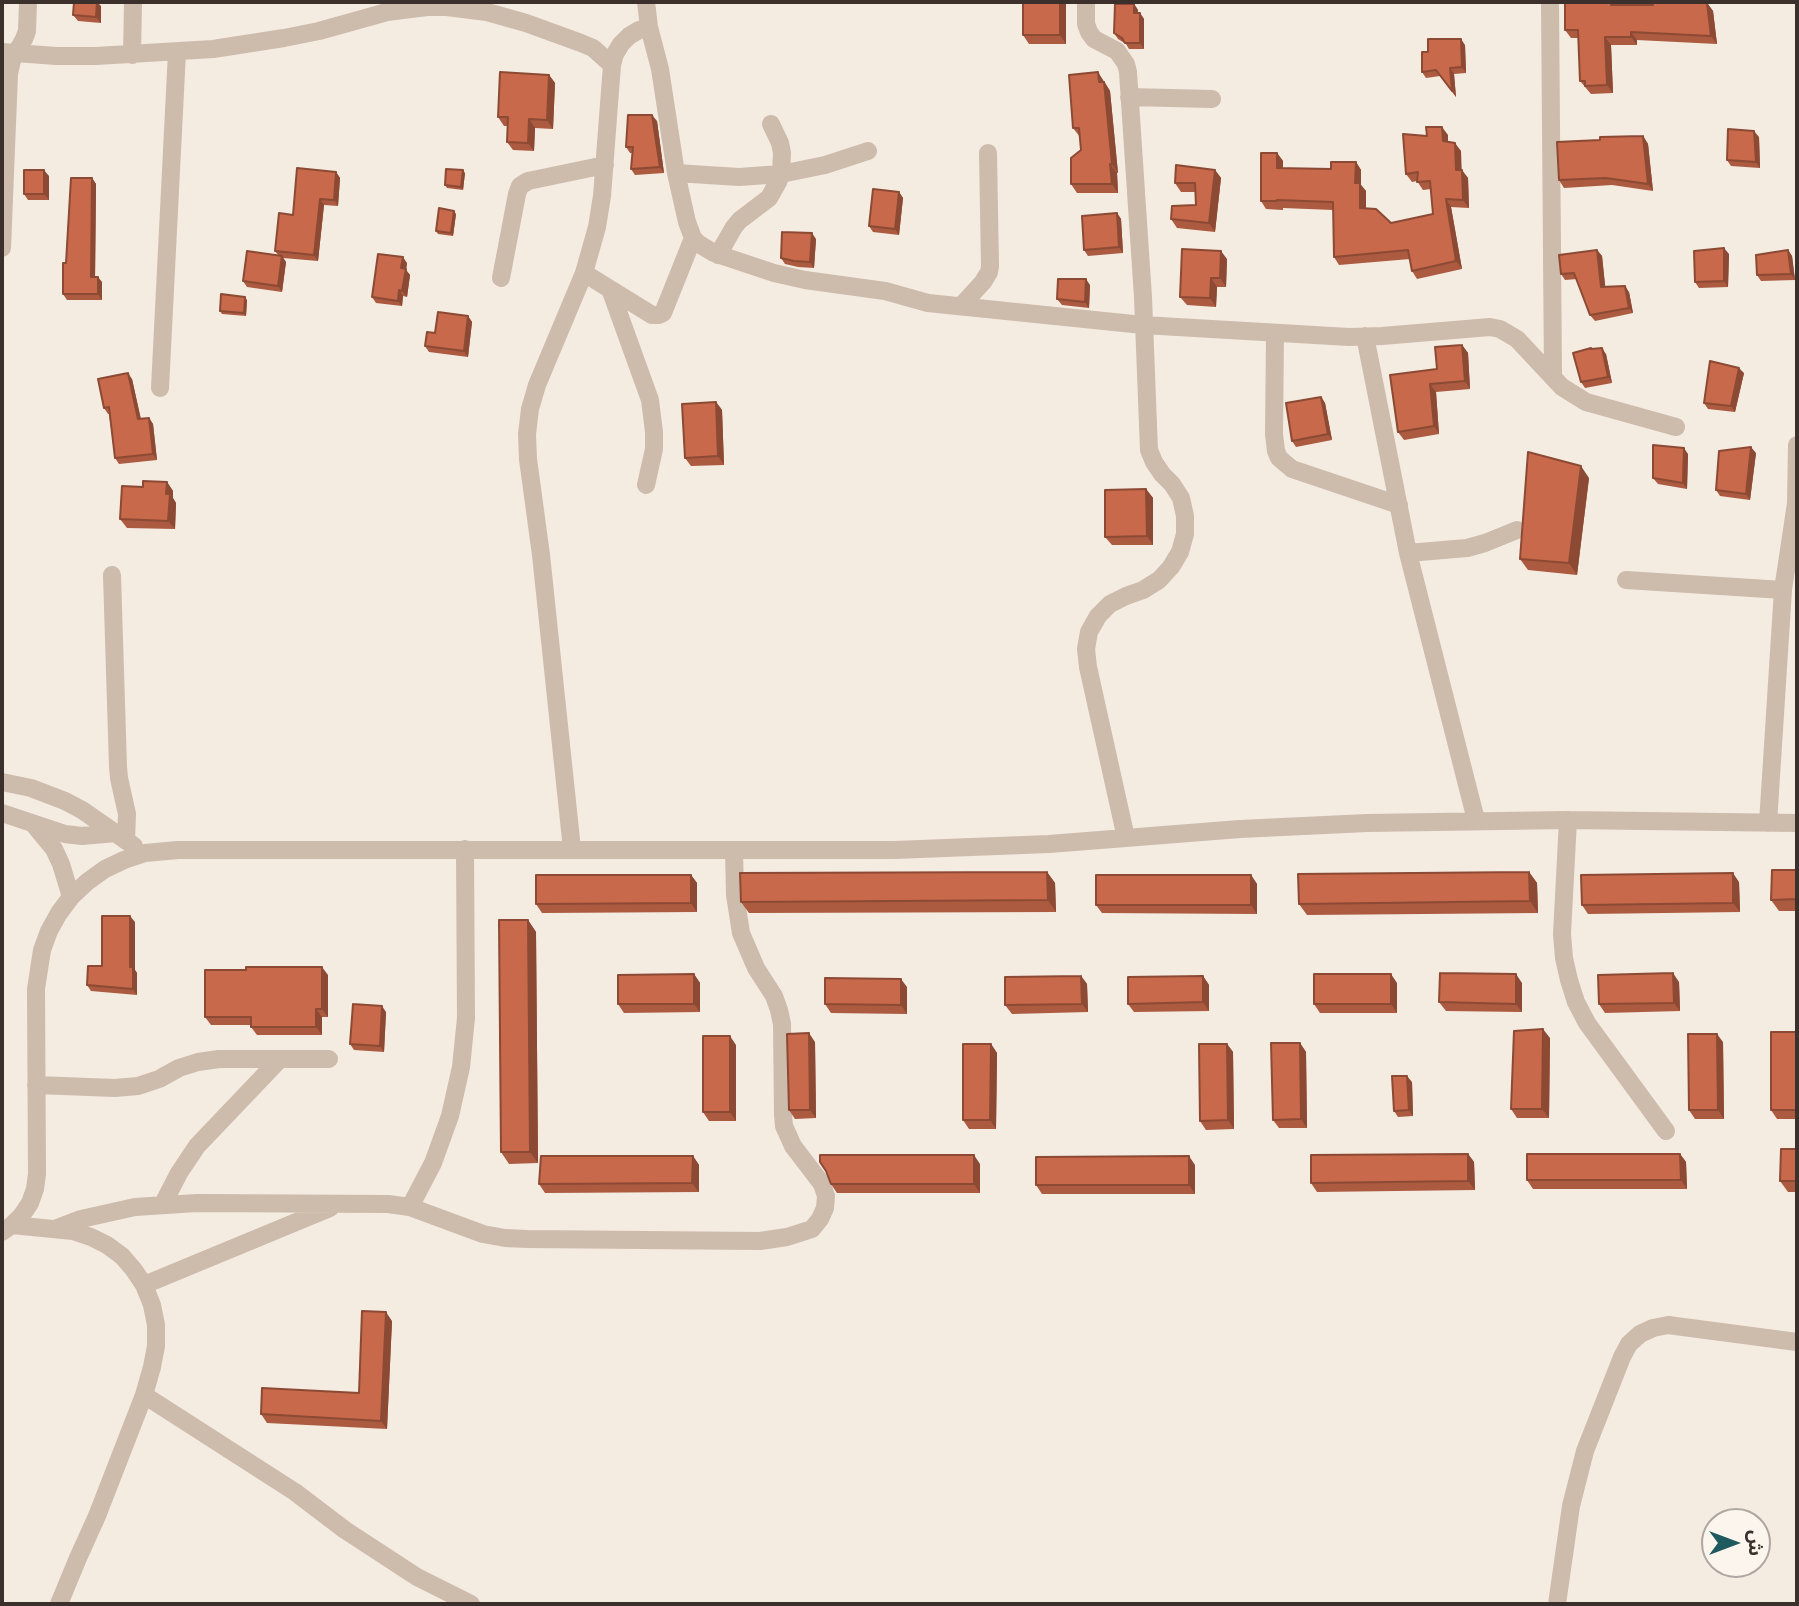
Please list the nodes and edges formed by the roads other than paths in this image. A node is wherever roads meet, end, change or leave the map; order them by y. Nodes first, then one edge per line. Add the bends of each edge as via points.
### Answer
1 (28, 2) edge
2 (133, 2) edge
3 (646, 2) edge
4 (1086, 2) edge
5 (1550, 2) edge
6 (649, 27) junction
7 (177, 52) junction
8 (9, 53) edge
9 (132, 55) junction
10 (612, 65) junction
11 (1129, 97) junction
12 (1212, 99) dead end
13 (771, 124) dead end
14 (868, 150) dead end
15 (988, 153) dead end
16 (605, 165) junction
17 (677, 173) junction
18 (781, 174) junction
19 (693, 238) junction
20 (2, 248) edge
21 (718, 255) junction
22 (584, 273) junction
23 (501, 278) dead end
24 (610, 289) junction
25 (961, 306) junction
26 (1143, 325) junction
27 (1275, 334) junction
28 (1365, 336) junction
29 (1553, 376) junction
30 (160, 388) dead end
31 (1676, 427) dead end
32 (1797, 446) edge
33 (646, 485) dead end
34 (1399, 506) junction
35 (1517, 530) dead end
36 (1408, 553) junction
37 (112, 575) dead end
38 (1626, 580) dead end
39 (1783, 590) junction
40 (2, 782) edge
41 (2, 813) edge
42 (1476, 820) junction
43 (1568, 820) junction
44 (32, 823) junction
45 (1768, 823) junction
46 (1797, 823) edge
47 (121, 837) junction
48 (1126, 838) junction
49 (465, 849) junction
50 (572, 849) junction
51 (734, 850) junction
52 (145, 853) junction
53 (71, 897) junction
54 (329, 1059) dead end
55 (279, 1060) junction
56 (36, 1085) junction
57 (1665, 1131) dead end
58 (163, 1204) junction
59 (340, 1204) junction
60 (410, 1207) junction
61 (7, 1228) edge
62 (55, 1229) junction
63 (144, 1285) junction
64 (1797, 1342) edge
65 (144, 1395) junction
66 (59, 1604) edge
67 (471, 1604) edge
68 (1557, 1604) edge

1 - 8 street via 27,31
2 - 9 street
3 - 6 street
4 - 11 street via 1089,32 1126,64
5 - 29 street
6 - 10 street via 621,44
6 - 17 street
7 - 9 street
7 - 10 street via 284,38 387,12 447,7 487,12 537,27 593,48
7 - 30 street
8 - 9 street
8 - 20 street
10 - 16 street
11 - 12 street
11 - 26 street
13 - 18 street via 782,153
14 - 18 street
15 - 25 street via 989,272
16 - 22 street via 597,227
16 - 23 street via 520,186
17 - 18 street
17 - 19 street
18 - 21 street via 769,198 740,220
19 - 21 street
19 - 24 street via 659,316
21 - 25 street via 805,280
22 - 24 street
22 - 50 street via 537,385 527,434
24 - 33 street via 650,400 654,432
25 - 26 street
26 - 27 street
26 - 48 street via 1149,450 1181,498 1185,534 1171,567 1159,580 1110,604 1089,632 1088,667
27 - 28 street
27 - 34 street via 1274,434 1279,458 1292,469
28 - 29 street via 1500,329 1517,339
28 - 34 street
29 - 31 street via 1586,402
32 - 39 street via 1796,503
34 - 36 street
35 - 36 street via 1467,548
36 - 42 street
37 - 47 street via 118,767 127,814
38 - 39 street
39 - 45 street
40 - 47 street via 57,797
41 - 44 street
42 - 43 street
42 - 48 street
43 - 45 street
43 - 57 street via 1562,934 1569,980 1587,1023
44 - 47 street via 65,834
44 - 53 street via 54,849
45 - 46 street
47 - 52 street
48 - 51 street via 972,848
49 - 50 street
49 - 52 street
49 - 60 street via 466,1018 461,1067 433,1163
50 - 51 street
51 - 60 street via 741,933 774,996 782,1024 784,1126 826,1196 825,1208 812,1228 760,1241 527,1239 483,1234
52 - 53 street via 105,869
53 - 56 street via 49,931 38,970
54 - 55 street
55 - 56 street via 198,1062 138,1086
55 - 58 street via 197,1146
56 - 61 street via 35,1189 26,1209
58 - 59 street
58 - 62 street via 108,1212
59 - 60 street
59 - 63 street
61 - 62 street
62 - 63 street via 107,1245 122,1256
63 - 65 street via 156,1325 156,1346
64 - 68 street via 1668,1325 1653,1328 1629,1343 1585,1451 1571,1506
65 - 66 street
65 - 67 street via 417,1577

